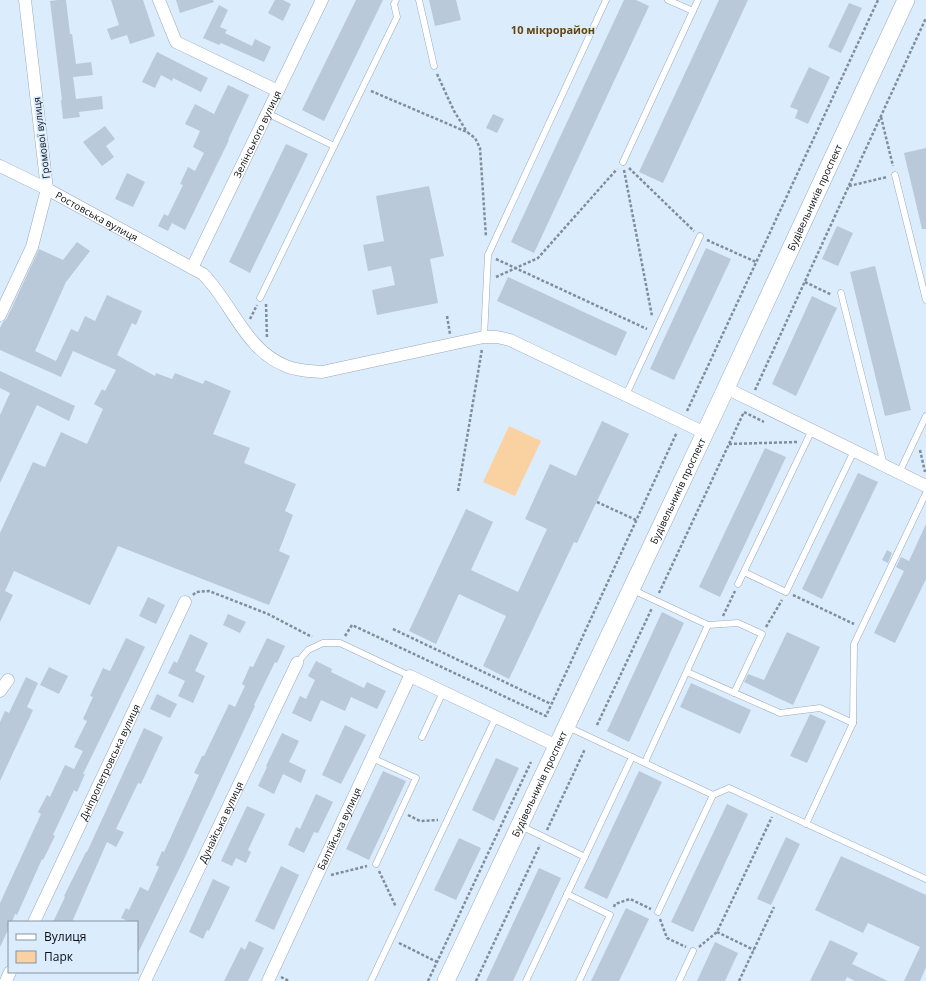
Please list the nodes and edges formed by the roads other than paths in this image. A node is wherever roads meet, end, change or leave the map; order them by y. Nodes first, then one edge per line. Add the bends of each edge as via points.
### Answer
1 (26, 0) edge
2 (159, 0) edge
3 (322, 0) edge
4 (396, 0) edge
5 (419, 0) edge
6 (606, 0) edge
7 (668, 0) edge
8 (698, 0) edge
9 (906, 0) edge
10 (693, 12) junction
11 (434, 66) road end
12 (278, 91) junction
13 (267, 113) junction
14 (334, 146) junction
15 (623, 162) road end
16 (0, 166) edge
17 (895, 175) road end
18 (47, 189) junction
19 (700, 236) road end
20 (192, 268) junction
21 (841, 293) dead end
22 (260, 298) road end
23 (926, 300) edge
24 (0, 315) edge
25 (484, 337) junction
26 (726, 388) junction
27 (626, 395) junction
28 (926, 416) edge
29 (812, 430) junction
30 (705, 433) junction
31 (854, 451) junction
32 (884, 465) junction
33 (899, 473) junction
34 (926, 486) edge
35 (926, 493) edge
36 (744, 572) junction
37 (738, 584) road end
38 (631, 589) junction
39 (185, 602) road end
40 (708, 625) junction
41 (297, 663) joint
42 (687, 672) junction
43 (410, 676) junction
44 (8, 680) dead end
45 (0, 691) edge
46 (443, 692) junction
47 (734, 693) junction
48 (496, 717) junction
49 (854, 723) junction
50 (567, 726) junction
51 (422, 737) dead end
52 (557, 746) junction
53 (632, 756) junction
54 (372, 758) junction
55 (645, 762) junction
56 (713, 794) junction
57 (806, 824) junction
58 (520, 826) junction
59 (585, 857) junction
60 (376, 864) road end
61 (926, 879) edge
62 (567, 894) junction
63 (658, 912) road end
64 (34, 921) edge
65 (693, 951) road end
66 (145, 981) edge
67 (268, 981) edge
68 (372, 981) edge
69 (446, 981) edge
70 (526, 981) edge
71 (579, 981) edge
72 (679, 981) edge

1 - 18 street, Громової вулиця
2 - 12 street via 176,42
3 - 12 street, Зелінського вулиця
4 - 14 lane via 394,4 398,17
5 - 11 lane
6 - 25 lane via 488,255
7 - 10 lane
8 - 10 lane
9 - 26 main road, Будівельників проспект
10 - 15 lane
12 - 13 street, Зелінського вулиця
13 - 14 lane
13 - 20 street, Зелінського вулиця
14 - 22 lane
16 - 18 street, Ростовська вулиця
17 - 23 lane
18 - 20 street, Ростовська вулиця
18 - 24 street, Громової вулиця via 32,247
19 - 27 lane
20 - 25 street, Ростовська вулиця via 213,284 255,346 269,358 303,371 322,372
21 - 32 lane
25 - 27 street, Ростовська вулиця via 510,340
26 - 29 street
26 - 30 main road, Будівельників проспект
27 - 30 street, Ростовська вулиця
28 - 33 lane
29 - 31 street
29 - 36 lane
30 - 38 main road, Будівельників проспект
31 - 32 street
31 - 36 lane via 786,592
32 - 33 street
33 - 34 street
35 - 49 lane via 854,644
36 - 37 lane
38 - 40 lane
38 - 50 main road, Будівельників проспект
39 - 64 street, Дніпропетровська вулиця
40 - 42 lane
40 - 47 lane via 738,623 762,634
41 - 43 lane via 308,650 323,643 340,643
41 - 66 street, Дунайська вулиця
42 - 47 lane
42 - 55 lane
43 - 46 street
43 - 54 street, Балтійська вулиця
44 - 45 street
46 - 48 street
46 - 51 lane
47 - 49 lane via 780,713 820,708
48 - 52 street
48 - 68 lane
49 - 57 lane
50 - 52 main road, Будівельників проспект
50 - 53 lane
52 - 58 main road, Будівельників проспект
53 - 55 lane
53 - 59 lane
54 - 60 lane via 416,778
54 - 67 street, Балтійська вулиця
55 - 56 lane
56 - 57 lane via 729,788
56 - 63 lane
57 - 61 lane
58 - 59 lane
58 - 69 main road, Будівельників проспект
59 - 62 lane
62 - 70 lane
62 - 71 lane via 610,915
65 - 72 lane

